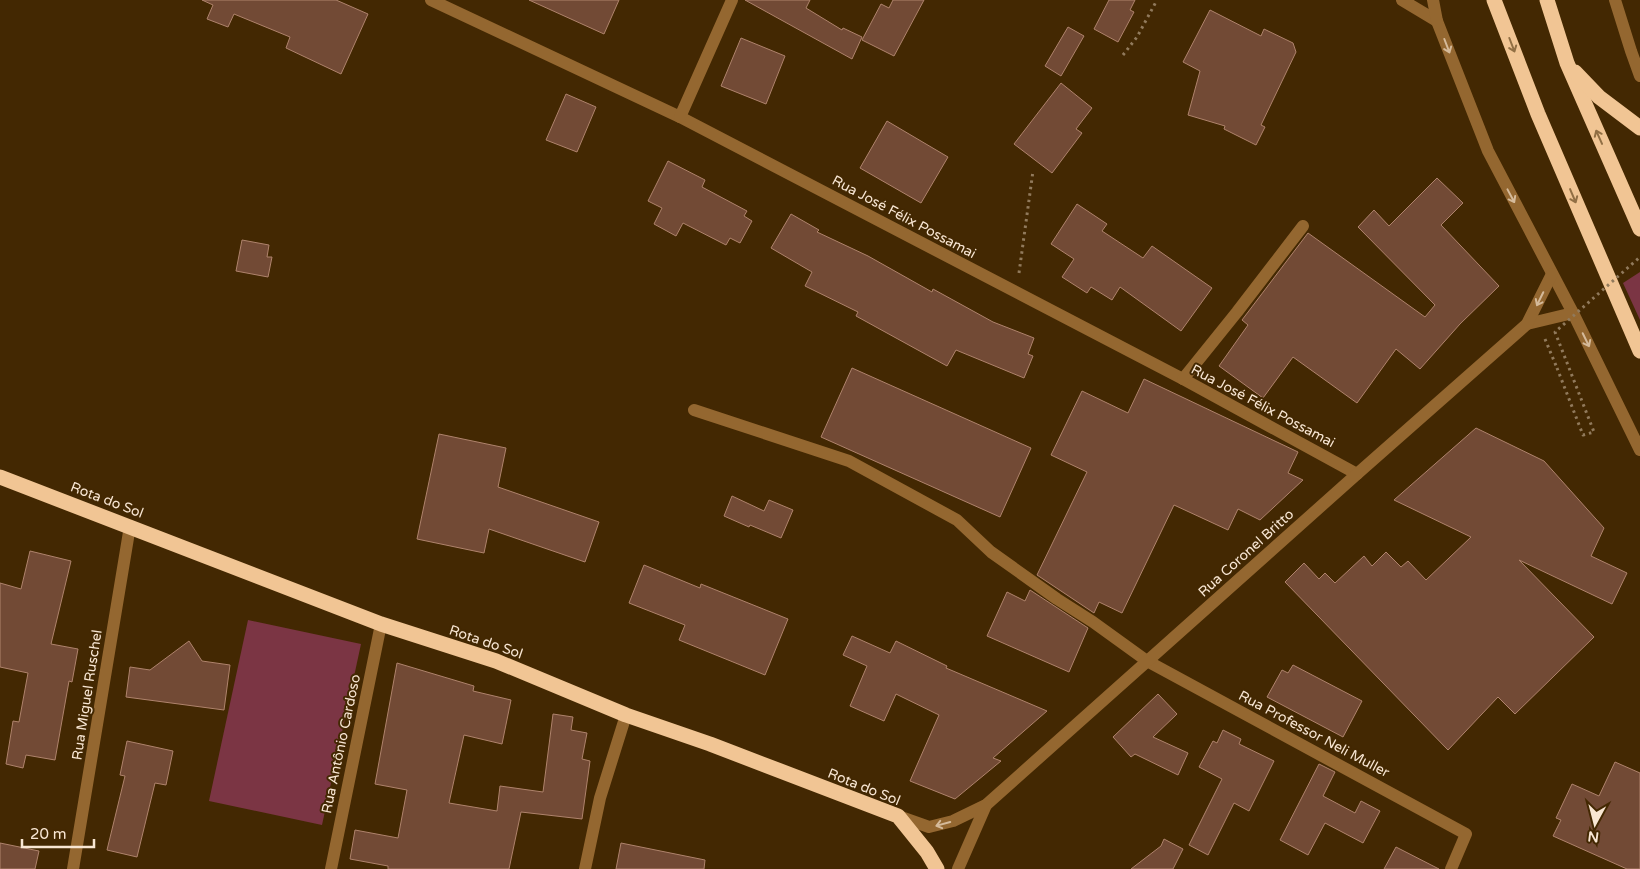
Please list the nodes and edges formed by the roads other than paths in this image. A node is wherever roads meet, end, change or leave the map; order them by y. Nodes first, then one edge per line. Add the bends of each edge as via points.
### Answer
1 (431, 0) edge
2 (732, 0) edge
3 (1402, 0) edge
4 (1434, 0) edge
5 (1494, 0) edge
6 (1547, 0) edge
7 (1615, 0) edge
8 (1438, 21) junction
9 (1566, 63) junction
10 (1640, 76) edge
11 (680, 117) junction
12 (1640, 128) edge
13 (1302, 226) dead end
14 (1640, 229) edge
15 (1552, 274) junction
16 (1573, 313) junction
17 (1527, 324) junction
18 (1640, 351) edge
19 (1183, 380) junction
20 (694, 410) dead end
21 (1640, 450) edge
22 (1357, 474) junction
23 (0, 477) edge
24 (130, 526) junction
25 (381, 624) junction
26 (1147, 661) junction
27 (626, 716) junction
28 (986, 805) junction
29 (898, 816) junction
30 (73, 869) edge
31 (331, 869) edge
32 (585, 869) edge
33 (937, 869) edge
34 (958, 869) edge
35 (1452, 869) edge

1 - 11 street, Rua José Félix Possamai
2 - 11 street
3 - 8 street
4 - 8 street
5 -> 18 highway via 1538,114
6 - 9 highway
7 - 10 street
8 -> 15 street via 1488,151
9 - 12 highway via 1599,97
14 -> 9 highway
11 - 19 street, Rua José Félix Possamai
13 - 19 street
15 - 16 street
15 -> 17 street, Rua Coronel Britto
16 - 17 street, Rua Coronel Britto
16 -> 21 street
17 - 22 street, Rua Coronel Britto
19 - 22 street, Rua José Félix Possamai
20 - 26 street, Rua Professor Neli Muller via 849,461 932,506 957,520 991,552
22 - 26 street, Rua Coronel Britto
23 - 24 highway, Rota do Sol
24 - 25 highway, Rota do Sol
24 - 30 street, Rua Miguel Ruschel
25 - 27 highway, Rota do Sol via 496,661
25 - 31 street, Rua Antônio Cardoso
26 - 28 street, Rua Coronel Britto
26 - 35 street, Rua Professor Neli Muller via 1466,834
27 - 29 highway, Rota do Sol via 710,744
27 - 32 street via 600,798
28 -> 29 street via 953,821 929,827
28 - 34 street
29 - 33 highway, Rota do Sol

